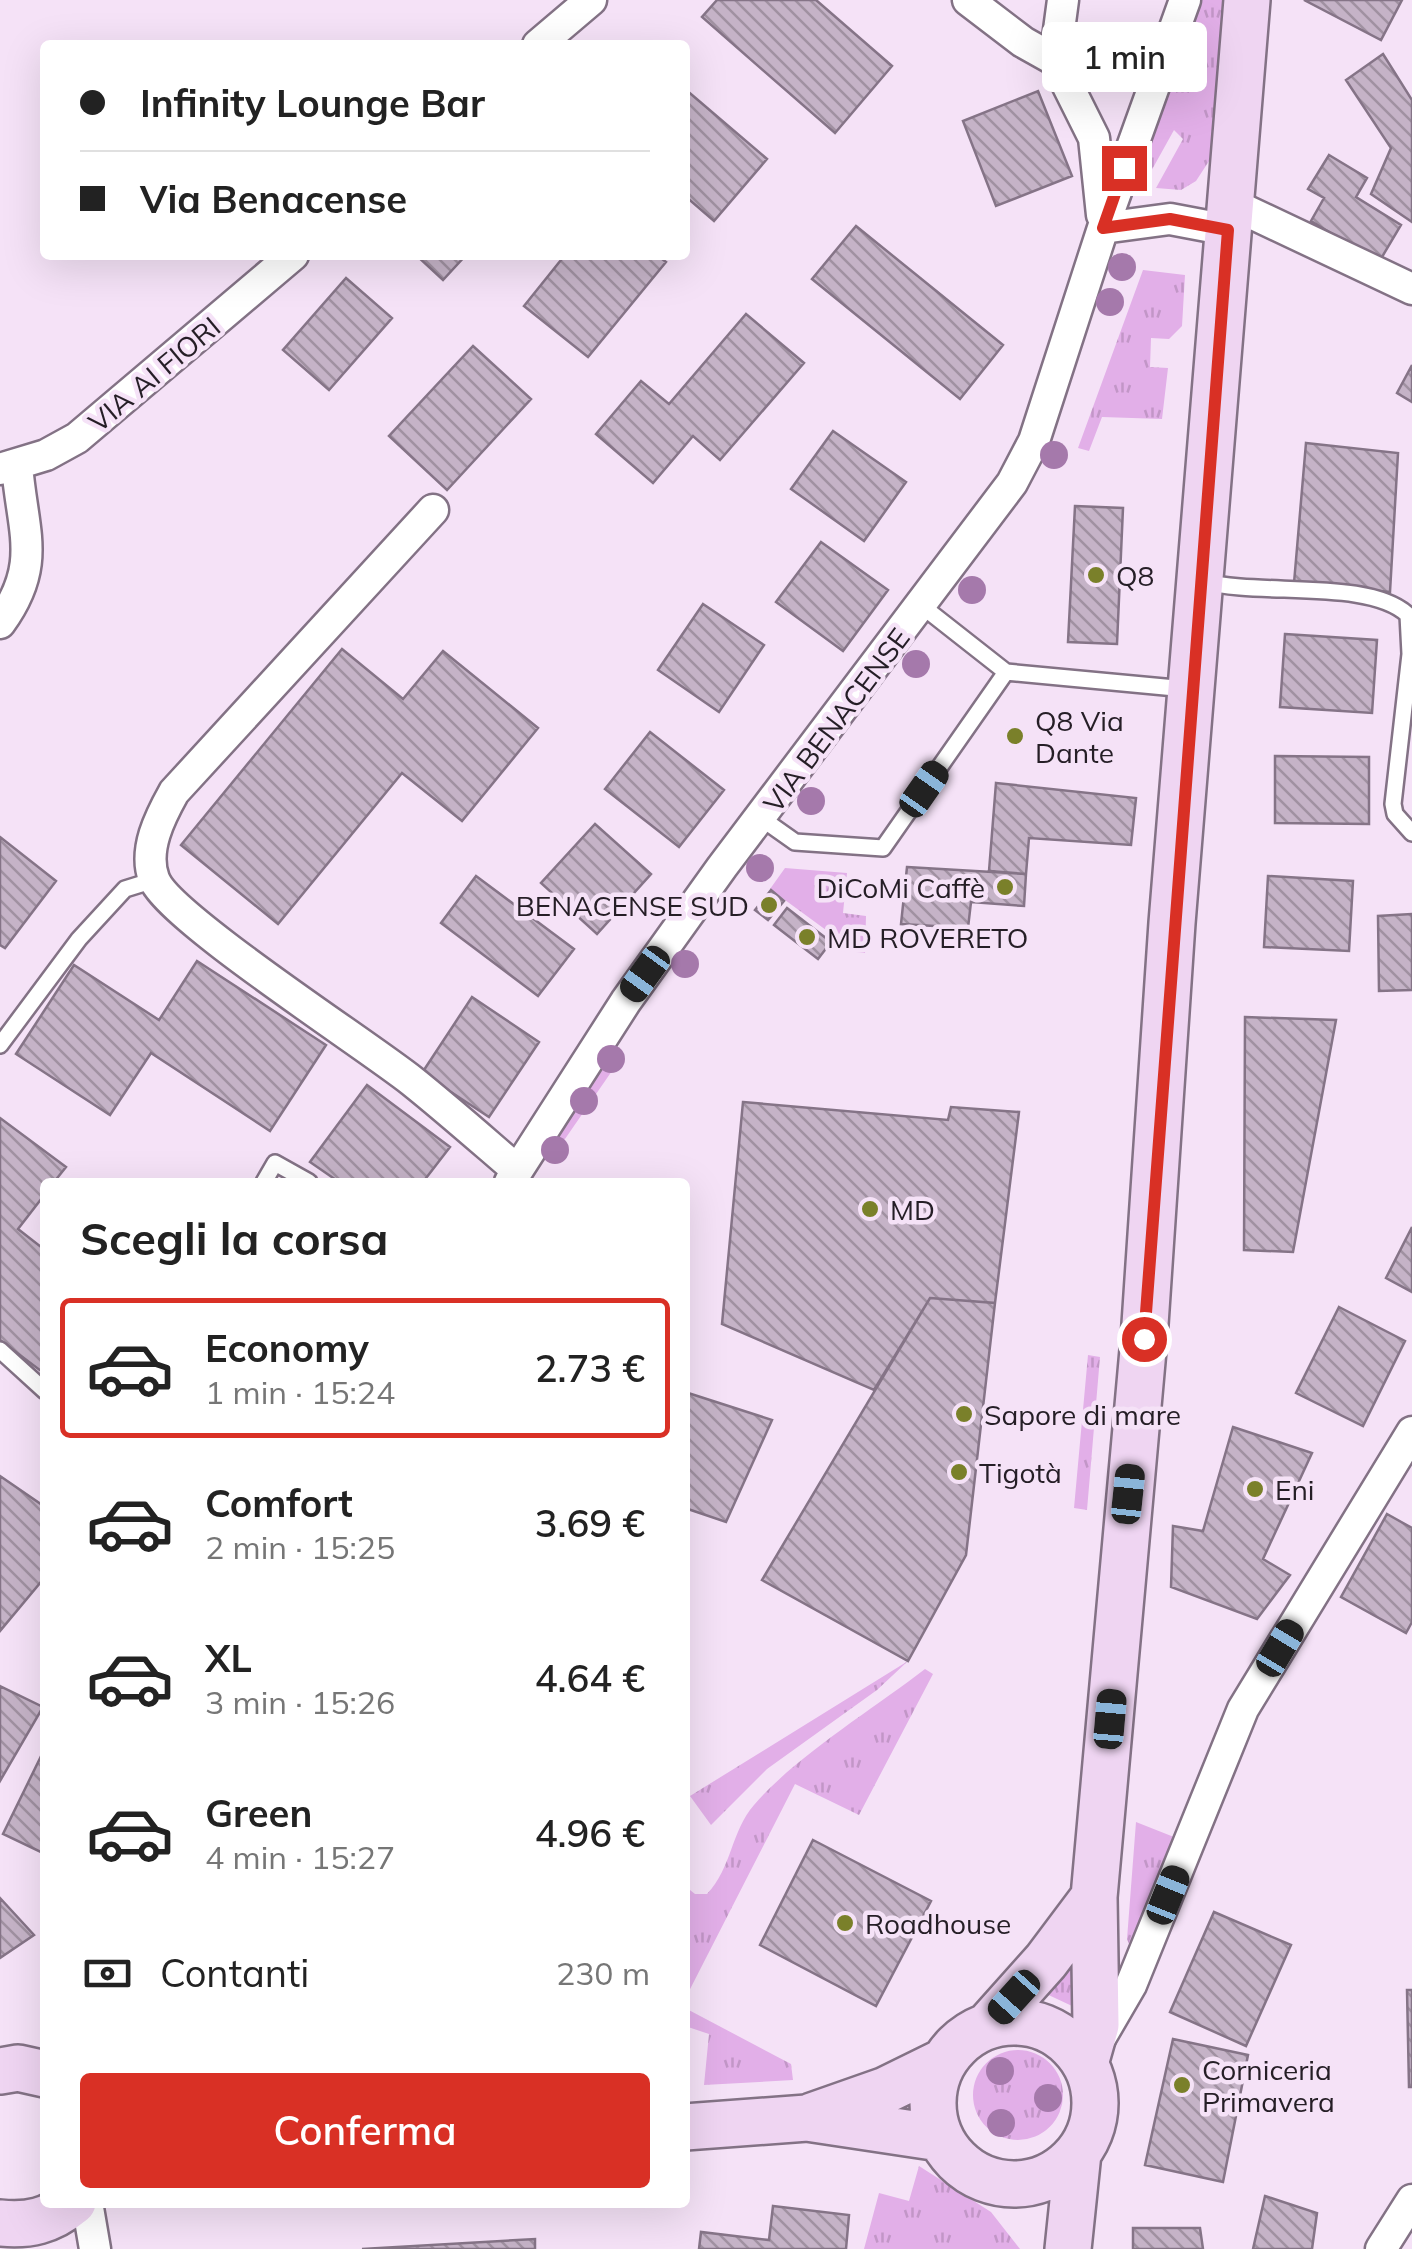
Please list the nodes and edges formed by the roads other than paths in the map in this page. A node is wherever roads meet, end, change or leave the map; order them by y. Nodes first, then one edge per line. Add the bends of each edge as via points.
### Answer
1 (591, 0) edge
2 (968, 0) edge
3 (1063, 0) edge
4 (1185, 0) edge
5 (1247, 0) edge
6 (544, 40) edge
7 (1055, 60) junction
8 (1229, 216) junction
9 (1103, 228) junction
10 (287, 260) edge
11 (1412, 289) edge
12 (8, 467) edge
13 (433, 510) dead end
14 (1200, 580) junction
15 (922, 606) junction
16 (0, 623) edge
17 (1006, 672) junction
18 (1190, 690) junction
19 (761, 818) junction
20 (1412, 833) edge
21 (154, 880) junction
22 (0, 1045) edge
23 (513, 1176) edge
24 (266, 1178) edge
25 (302, 1178) edge
26 (0, 1350) edge
27 (40, 1386) edge
28 (1412, 1432) edge
29 (1094, 1896) junction
30 (988, 2026) junction
31 (944, 2062) junction
32 (1085, 2064) junction
33 (807, 2118) junction
34 (690, 2127) edge
35 (940, 2138) junction
36 (1078, 2154) junction
37 (1010, 2185) junction
38 (1412, 2200) edge
39 (69, 2208) edge
40 (0, 2223) edge
41 (1068, 2244) edge
42 (83, 2249) edge
43 (95, 2249) edge
44 (1381, 2249) edge

1 - 6 street
2 - 7 street
3 - 7 street
4 - 9 street, VIA BENACENSE
5 - 8 main road
7 - 9 street via 1094,138
8 - 9 street
8 - 11 street
8 - 14 main road
9 - 15 street, VIA BENACENSE via 1034,440 1012,483
10 - 12 street, VIA AI FIORI via 100,420 46,455
12 - 16 street via 29,565
13 - 21 street via 174,792 152,848
14 - 18 main road
14 - 20 lane via 1230,589 1374,598 1408,615 1410,654 1393,804
15 - 17 lane
15 - 19 street, VIA BENACENSE
17 - 18 lane
17 - 19 lane via 883,848 795,842
18 - 29 main road via 1145,1324
19 - 23 street, VIA BENACENSE via 626,1001
21 - 22 lane via 125,889
21 - 23 street via 184,916 412,1081
24 - 25 lane via 275,1163
26 - 27 lane
28 - 32 street via 1243,1710 1132,1985
29 - 30 main road
29 - 32 main road via 1096,2025
30 - 31 main road via 968,2035
30 - 32 main road via 1010,2022 1054,2032
31 - 33 main road
31 - 35 main road via 933,2090
32 - 36 main road via 1096,2110
33 - 34 main road
33 - 35 main road
35 - 37 main road via 968,2172
36 - 37 main road via 1059,2172
36 - 41 main road
37 - 41 main road
38 - 44 street
39 - 40 main road via 22,2225
39 - 42 street
39 - 43 street

